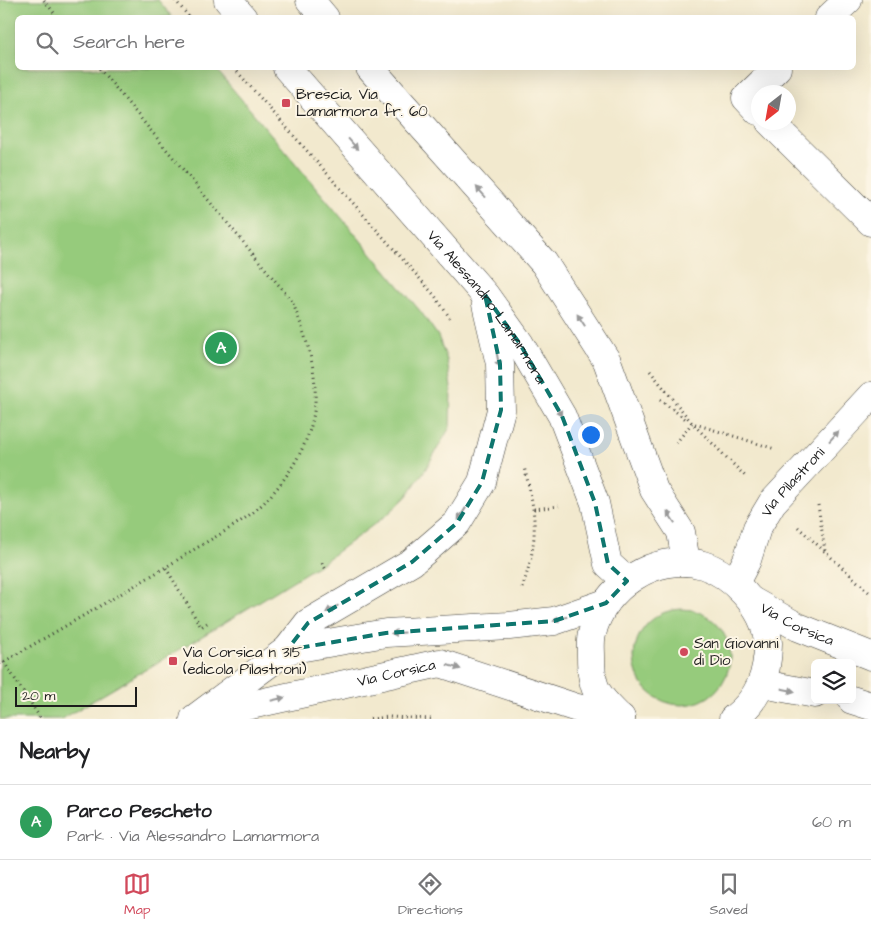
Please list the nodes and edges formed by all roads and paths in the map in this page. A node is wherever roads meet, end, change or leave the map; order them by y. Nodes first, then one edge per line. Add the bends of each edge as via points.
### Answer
1 (44, 0) edge
2 (175, 0) edge
3 (228, 0) edge
4 (310, 0) edge
5 (848, 0) edge
6 (56, 15) edge
7 (188, 15) edge
8 (240, 15) edge
9 (322, 15) edge
10 (832, 15) edge
11 (101, 70) edge
12 (236, 70) edge
13 (289, 70) edge
14 (372, 70) edge
15 (775, 70) edge
16 (759, 85) edge
17 (751, 93) edge
18 (751, 103) edge
19 (778, 130) edge
20 (871, 222) edge
21 (484, 295) junction
22 (453, 323) dead end
23 (871, 396) edge
24 (692, 423) dead end
25 (676, 441) dead end
26 (530, 491) dead end
27 (825, 552) dead end
28 (686, 562) junction
29 (166, 568) junction
30 (626, 581) junction
31 (524, 582) dead end
32 (743, 592) junction
33 (871, 594) edge
34 (606, 603) junction
35 (207, 624) dead end
36 (287, 650) junction
37 (871, 656) edge
38 (2, 663) edge
39 (763, 684) junction
40 (811, 693) edge
41 (856, 701) edge
42 (871, 706) edge
43 (740, 716) edge
44 (196, 718) edge
45 (41, 719) edge
46 (370, 719) edge
47 (432, 719) edge
48 (621, 719) edge

1 - 6 path
2 - 7 path
3 - 8 main road
4 - 9 main road
5 - 10 main road
11 - 29 path via 292,301 305,336 315,380 312,422 297,458 272,495 243,519
12 - 22 path via 435,296
13 -> 21 main road, Via Alessandro Lamarmora
28 -> 14 main road via 681,532 654,490 607,361 544,262
15 - 16 main road
17 - 18 main road via 746,98
19 - 20 main road
21 -> 30 main road, Via Alessandro Lamarmora via 520,344 562,416 595,503 608,564
21 -> 36 main road via 500,364 501,410 482,482 457,523 412,562 308,624
32 -> 23 main road, Via Pilastroni via 747,560 757,528 772,503
24 - 25 path
26 - 31 path via 534,509 533,551
27 - 33 path
28 - 30 main road, Via Corsica via 660,564
28 - 32 main road, Via Corsica via 704,565
29 - 35 path via 201,627
29 - 38 path
30 - 34 main road
32 - 37 main road, Via Corsica via 798,627
32 - 39 main road via 767,630 768,659
34 -> 36 main road, Via Corsica via 554,621 386,633
34 - 48 main road via 592,633 592,668 598,692
36 - 44 main road, Via Corsica
38 - 45 path
39 -> 40 main road
39 - 43 main road
41 - 42 main road
44 -> 48 main road, Via Corsica via 440,663
46 - 47 path

